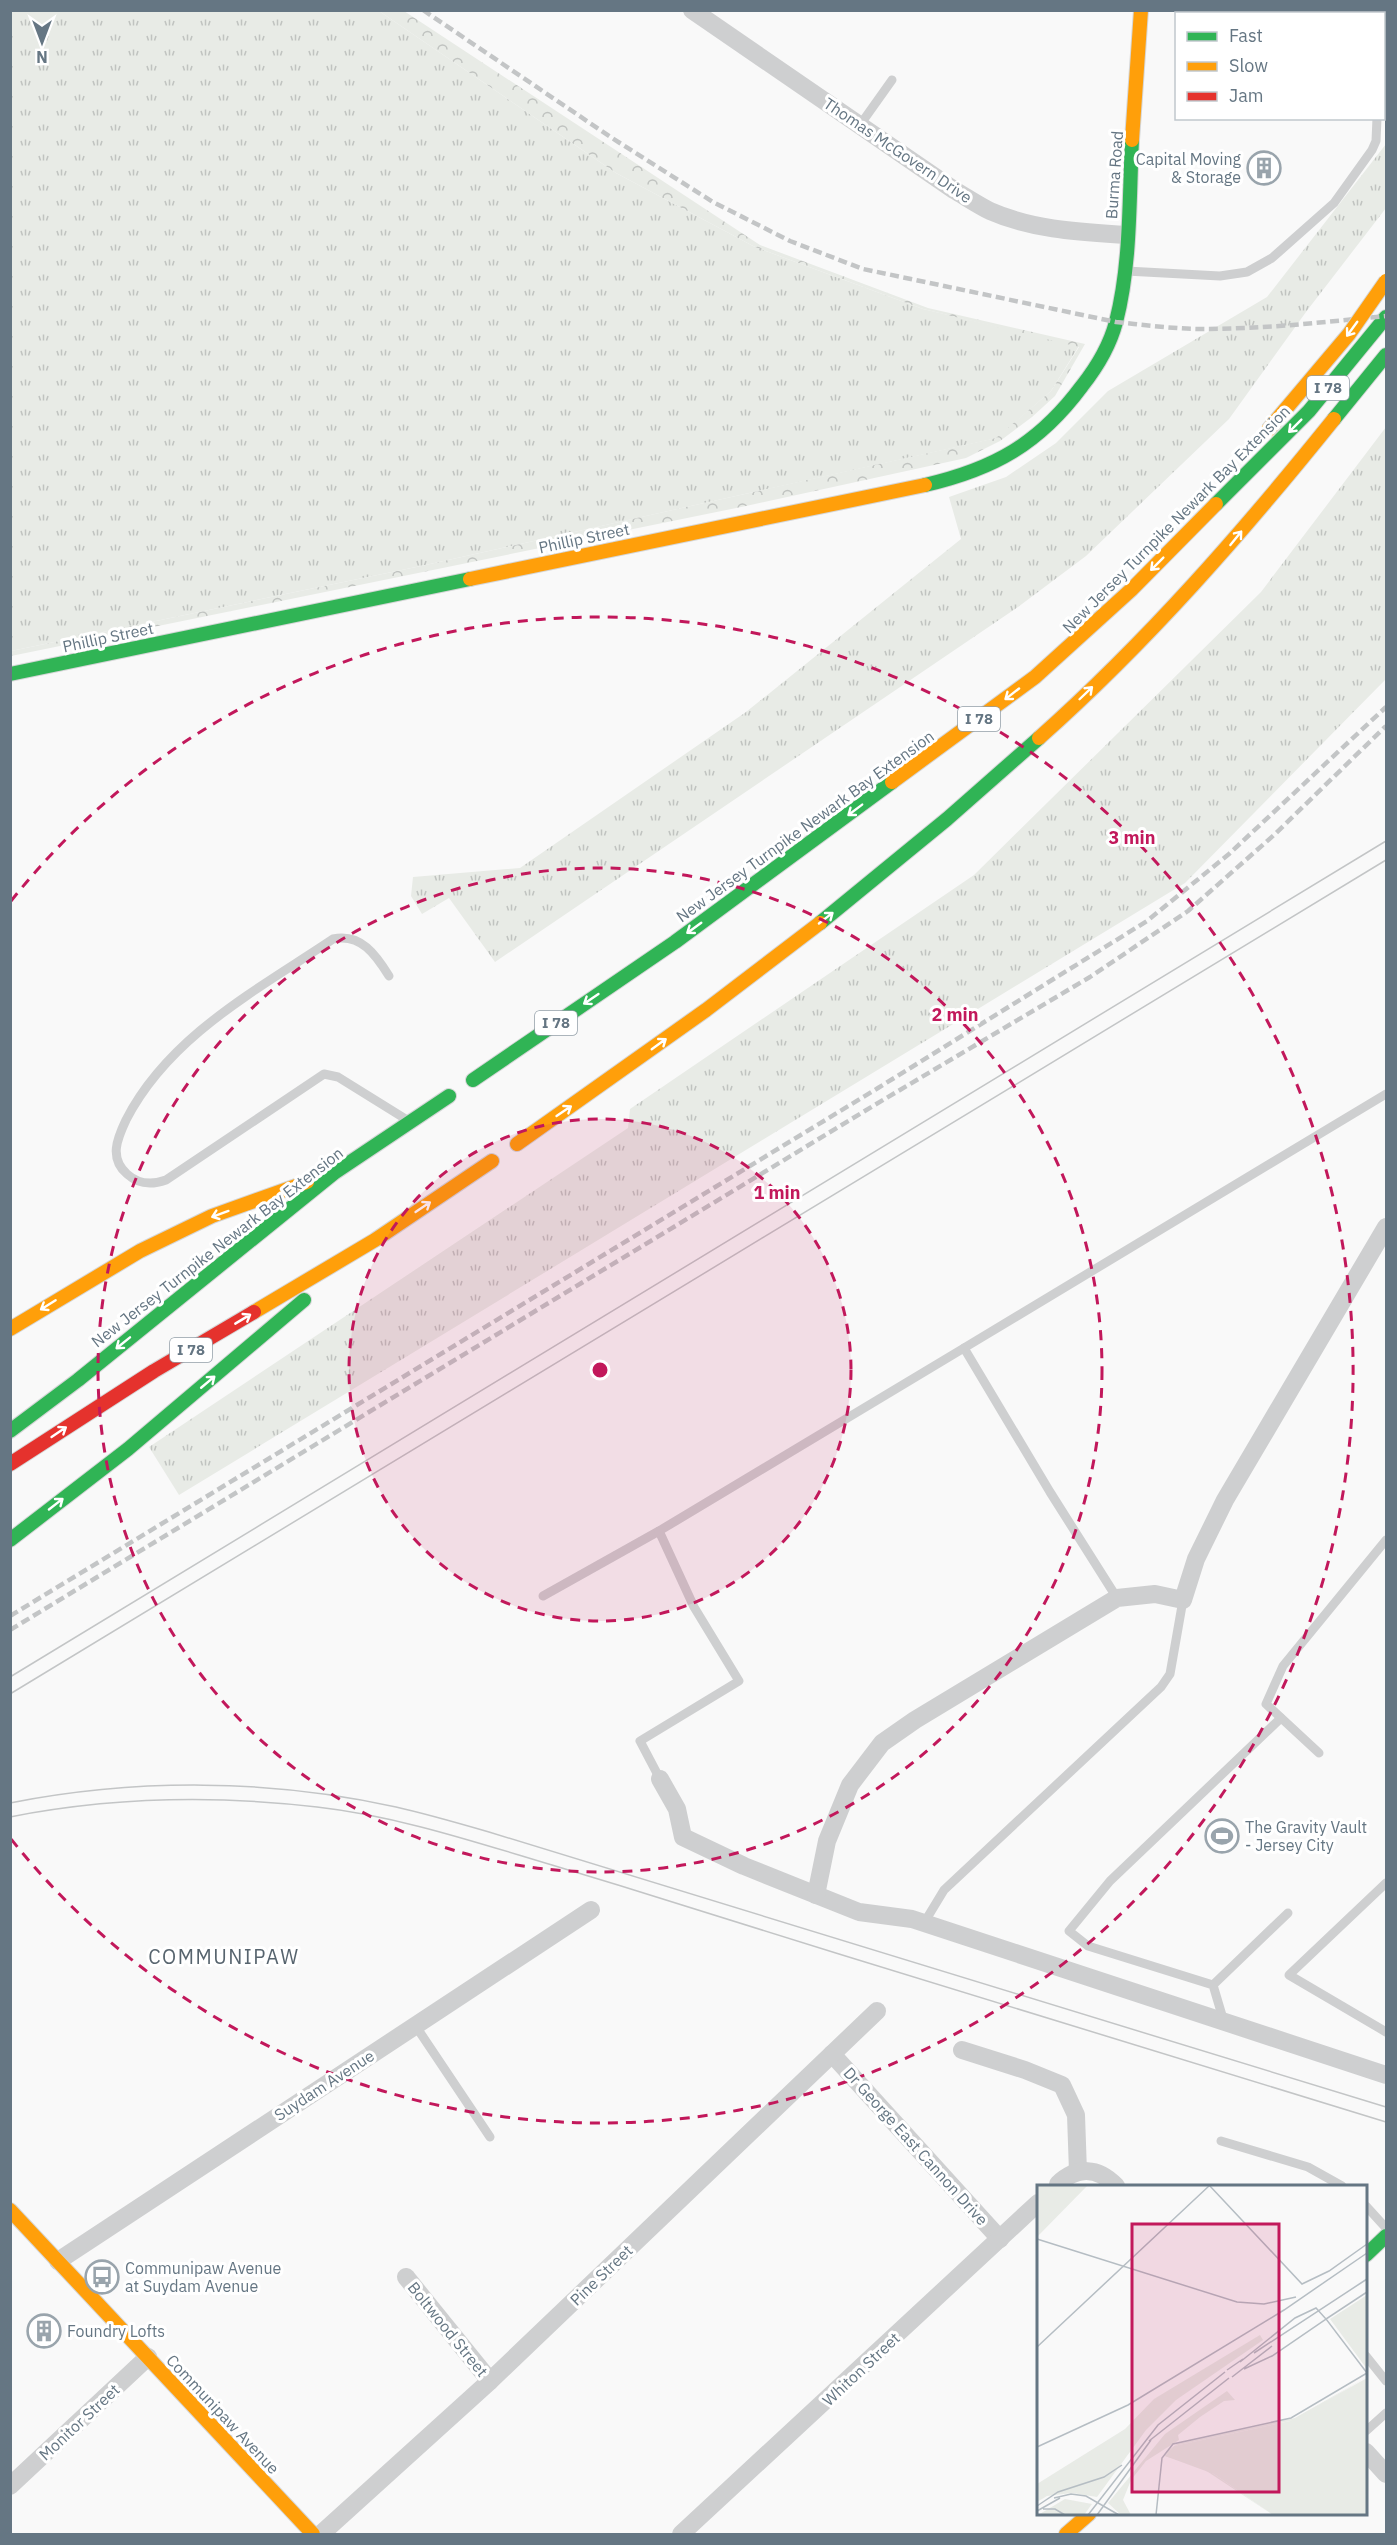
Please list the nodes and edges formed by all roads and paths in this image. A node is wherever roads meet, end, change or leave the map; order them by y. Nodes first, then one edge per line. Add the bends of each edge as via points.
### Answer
1 (692, 10) edge
2 (1140, 11) edge
3 (892, 80) dead end
4 (1377, 120) edge
5 (860, 125) junction
6 (1126, 235) junction
7 (1124, 271) junction
8 (1386, 281) edge
9 (1386, 317) edge
10 (1109, 340) joint
11 (1386, 355) edge
12 (1386, 370) edge
13 (1309, 449) junction
14 (1198, 523) junction
15 (10, 674) edge
16 (389, 976) dead end
17 (473, 1080) dead end
18 (1386, 1094) edge
19 (449, 1096) dead end
20 (410, 1122) junction
21 (517, 1144) dead end
22 (492, 1161) dead end
23 (334, 1173) junction
24 (1386, 1227) edge
25 (375, 1240) junction
26 (10, 1329) edge
27 (964, 1348) junction
28 (10, 1431) edge
29 (10, 1464) edge
30 (659, 1531) junction
31 (10, 1540) edge
32 (1386, 1540) edge
33 (543, 1596) dead end
34 (1117, 1598) junction
35 (1183, 1600) junction
36 (1281, 1718) junction
37 (1319, 1753) dead end
38 (660, 1779) joint
39 (1386, 1884) edge
40 (816, 1895) junction
41 (591, 1910) dead end
42 (1288, 1913) dead end
43 (924, 1923) junction
44 (1213, 1985) junction
45 (877, 2011) dead end
46 (1224, 2022) junction
47 (415, 2025) junction
48 (1386, 2032) edge
49 (962, 2050) dead end
50 (832, 2054) junction
51 (1386, 2075) edge
52 (490, 2137) dead end
53 (1221, 2141) dead end
54 (1083, 2171) junction
55 (1058, 2184) dead end
56 (1114, 2185) edge
57 (1339, 2185) edge
58 (1037, 2204) edge
59 (1367, 2208) edge
60 (10, 2210) edge
61 (1386, 2228) edge
62 (1386, 2236) edge
63 (1000, 2239) junction
64 (1367, 2253) edge
65 (58, 2261) junction
66 (406, 2277) dead end
67 (148, 2357) junction
68 (1367, 2358) edge
69 (490, 2381) junction
70 (1386, 2381) edge
71 (1386, 2413) edge
72 (1367, 2429) edge
73 (1367, 2454) edge
74 (1386, 2474) edge
75 (10, 2486) edge
76 (1088, 2515) edge
77 (313, 2535) edge
78 (321, 2535) edge
79 (681, 2535) edge
80 (1066, 2535) edge

1 - 5 street, Thomas McGovern Drive
2 - 6 main road, Burma Road
3 - 5 lane
4 - 7 lane via 1372,150 1334,203 1272,258 1247,272 1220,276
5 - 6 street, Thomas McGovern Drive via 990,210 1021,222
6 - 7 main road, Burma Road
7 - 10 main road, Burma Road via 1116,322
8 -> 14 main road, bridge
9 -> 14 main road, New Jersey Turnpike Newark Bay Extension / I 78 via 1309,411
10 - 15 main road, Phillip Street via 1074,398 1034,440 1011,456 958,477
11 - 13 main road, I 78
12 - 13 main road
21 -> 13 main road, I 78 via 721,1000 879,877 970,800 1146,636 1230,545
14 -> 17 main road, New Jersey Turnpike Newark Bay Extension / I 78 via 1098,621 999,704 675,942
16 - 20 lane via 362,943 343,937 333,939 185,1043 143,1090 118,1135 116,1151 122,1168 135,1179 150,1184 166,1180 324,1074 338,1077
18 - 27 lane
19 - 20 main road, New Jersey Turnpike Newark Bay Extension
20 - 23 main road, New Jersey Turnpike Newark Bay Extension
25 -> 22 main road, I 78
23 -> 26 main road via 212,1216 140,1251
23 -> 28 main road, New Jersey Turnpike Newark Bay Extension
24 - 35 street via 1225,1500 1196,1559
29 -> 25 main road, I 78 via 154,1371
31 -> 25 main road via 190,1398
27 - 30 lane
27 - 34 lane
30 - 33 lane
30 - 38 lane via 694,1607 739,1682 640,1741
32 - 36 lane via 1283,1666 1266,1704
34 - 35 street via 1155,1594
34 - 40 street via 882,1743 850,1785 827,1841
35 - 43 lane via 1170,1674 1161,1687 944,1890
36 - 37 lane
36 - 44 lane via 1110,1881 1069,1931 1088,1946
38 - 40 street via 677,1809 682,1837
39 - 48 lane via 1289,1975
40 - 43 street via 859,1912
41 - 47 street, Suydam Avenue
42 - 44 lane
43 - 46 street
44 - 46 lane
45 - 50 street, Pine Street
46 - 51 street
47 - 52 lane
47 - 65 street, Suydam Avenue
49 - 54 street via 1062,2085 1076,2115
50 - 63 street, Dr George East Cannon Drive
50 - 69 street, Pine Street
53 - 57 lane via 1308,2167
54 - 55 street via 1069,2174
54 - 56 street via 1109,2179
58 - 63 street, Whiton Street
59 - 61 lane
60 - 65 main road, Communipaw Avenue
62 - 64 main road
63 - 79 street, Whiton Street
65 - 67 main road, Communipaw Avenue
66 - 69 street, Boltwood Street
67 - 75 street, Monitor Street
67 - 77 main road, Communipaw Avenue
68 - 70 lane
69 - 78 street, Pine Street
71 - 72 lane
73 - 74 street
76 - 80 main road

